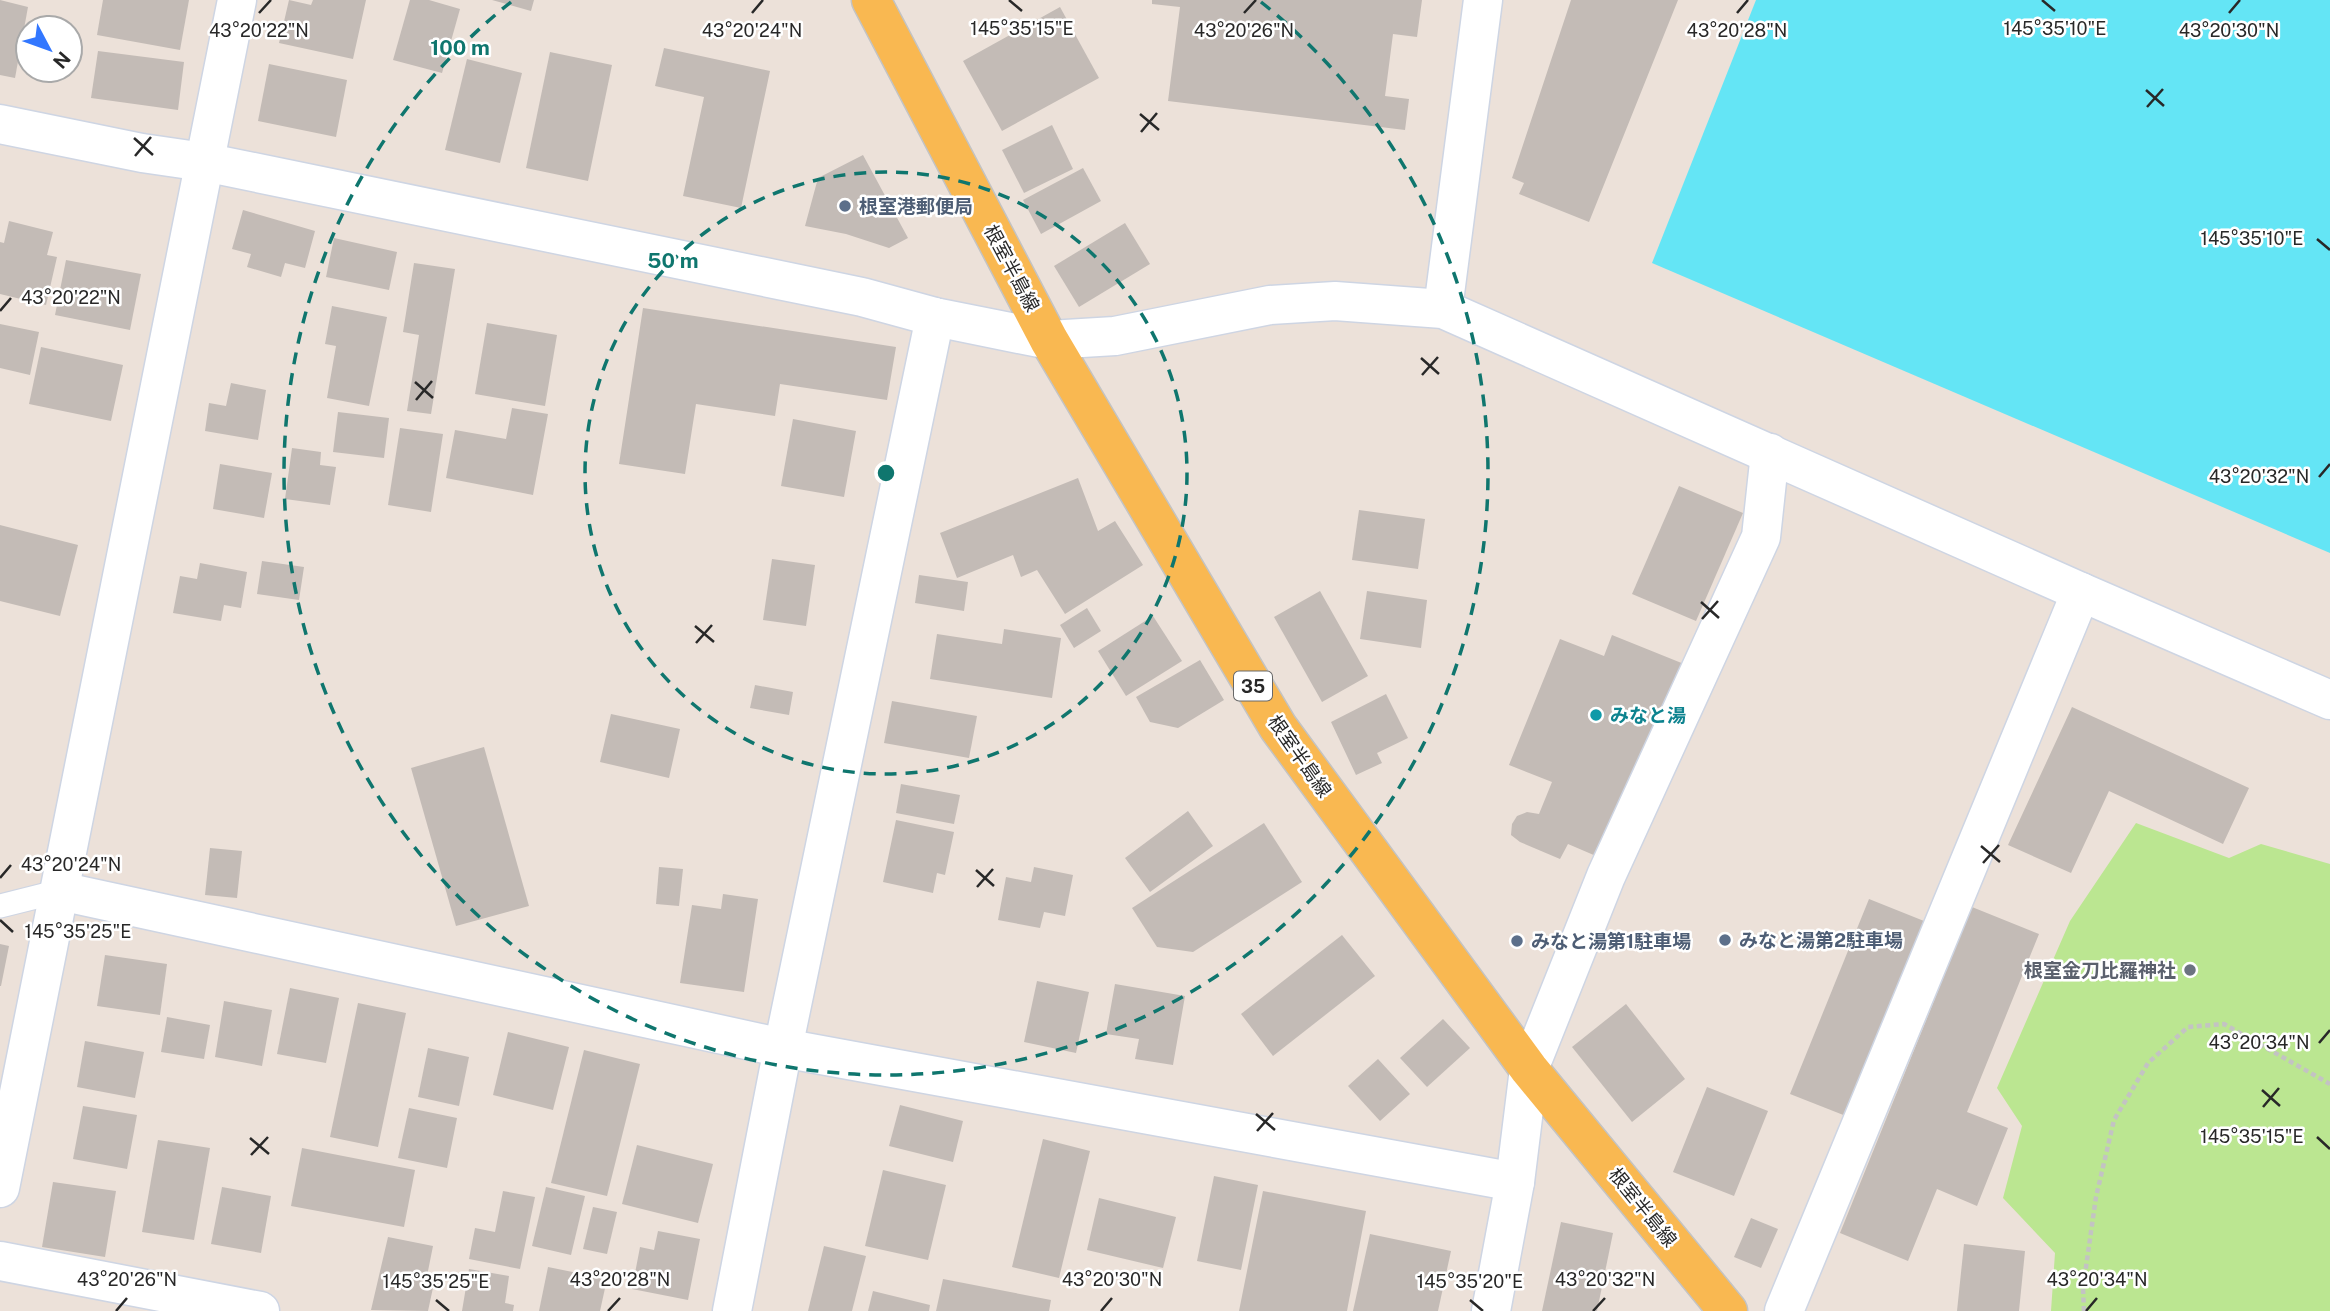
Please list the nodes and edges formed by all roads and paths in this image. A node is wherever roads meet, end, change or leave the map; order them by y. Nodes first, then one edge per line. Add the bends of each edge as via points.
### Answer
1 (237, 0) edge
2 (871, 0) edge
3 (1483, 0) edge
4 (0, 124) edge
5 (204, 162) junction
6 (1443, 309) junction
7 (935, 317) junction
8 (1049, 340) junction
9 (1770, 453) junction
10 (2081, 592) junction
11 (2330, 700) edge
12 (60, 891) junction
13 (0, 906) edge
14 (783, 1048) junction
15 (1529, 1069) junction
16 (2330, 1084) edge
17 (1516, 1182) junction
18 (0, 1188) edge
19 (0, 1261) edge
20 (260, 1311) edge
21 (732, 1311) edge
22 (1491, 1311) edge
23 (1728, 1311) edge
24 (1784, 1311) edge
25 (2084, 1311) edge

1 - 5 street
2 - 8 main road, 根室半島線 / 35
3 - 6 street
4 - 5 street
5 - 7 street via 862,297
5 - 12 street
6 - 8 street via 1335,301 1270,305 1115,336
6 - 9 street
7 - 8 street
7 - 14 street
8 - 15 main road, 根室半島線 / 35 via 1278,727
9 - 10 street
9 - 15 street via 1760,537 1606,876
10 - 11 street
10 - 24 street
12 - 13 lane
12 - 14 street
12 - 18 street
14 - 17 street
14 - 21 street
15 - 17 street
15 - 23 main road, 根室半島線 / 35
16 - 25 path via 2224,1024 2188,1027 2148,1063 2114,1120 2096,1197
17 - 22 street
19 - 20 street

